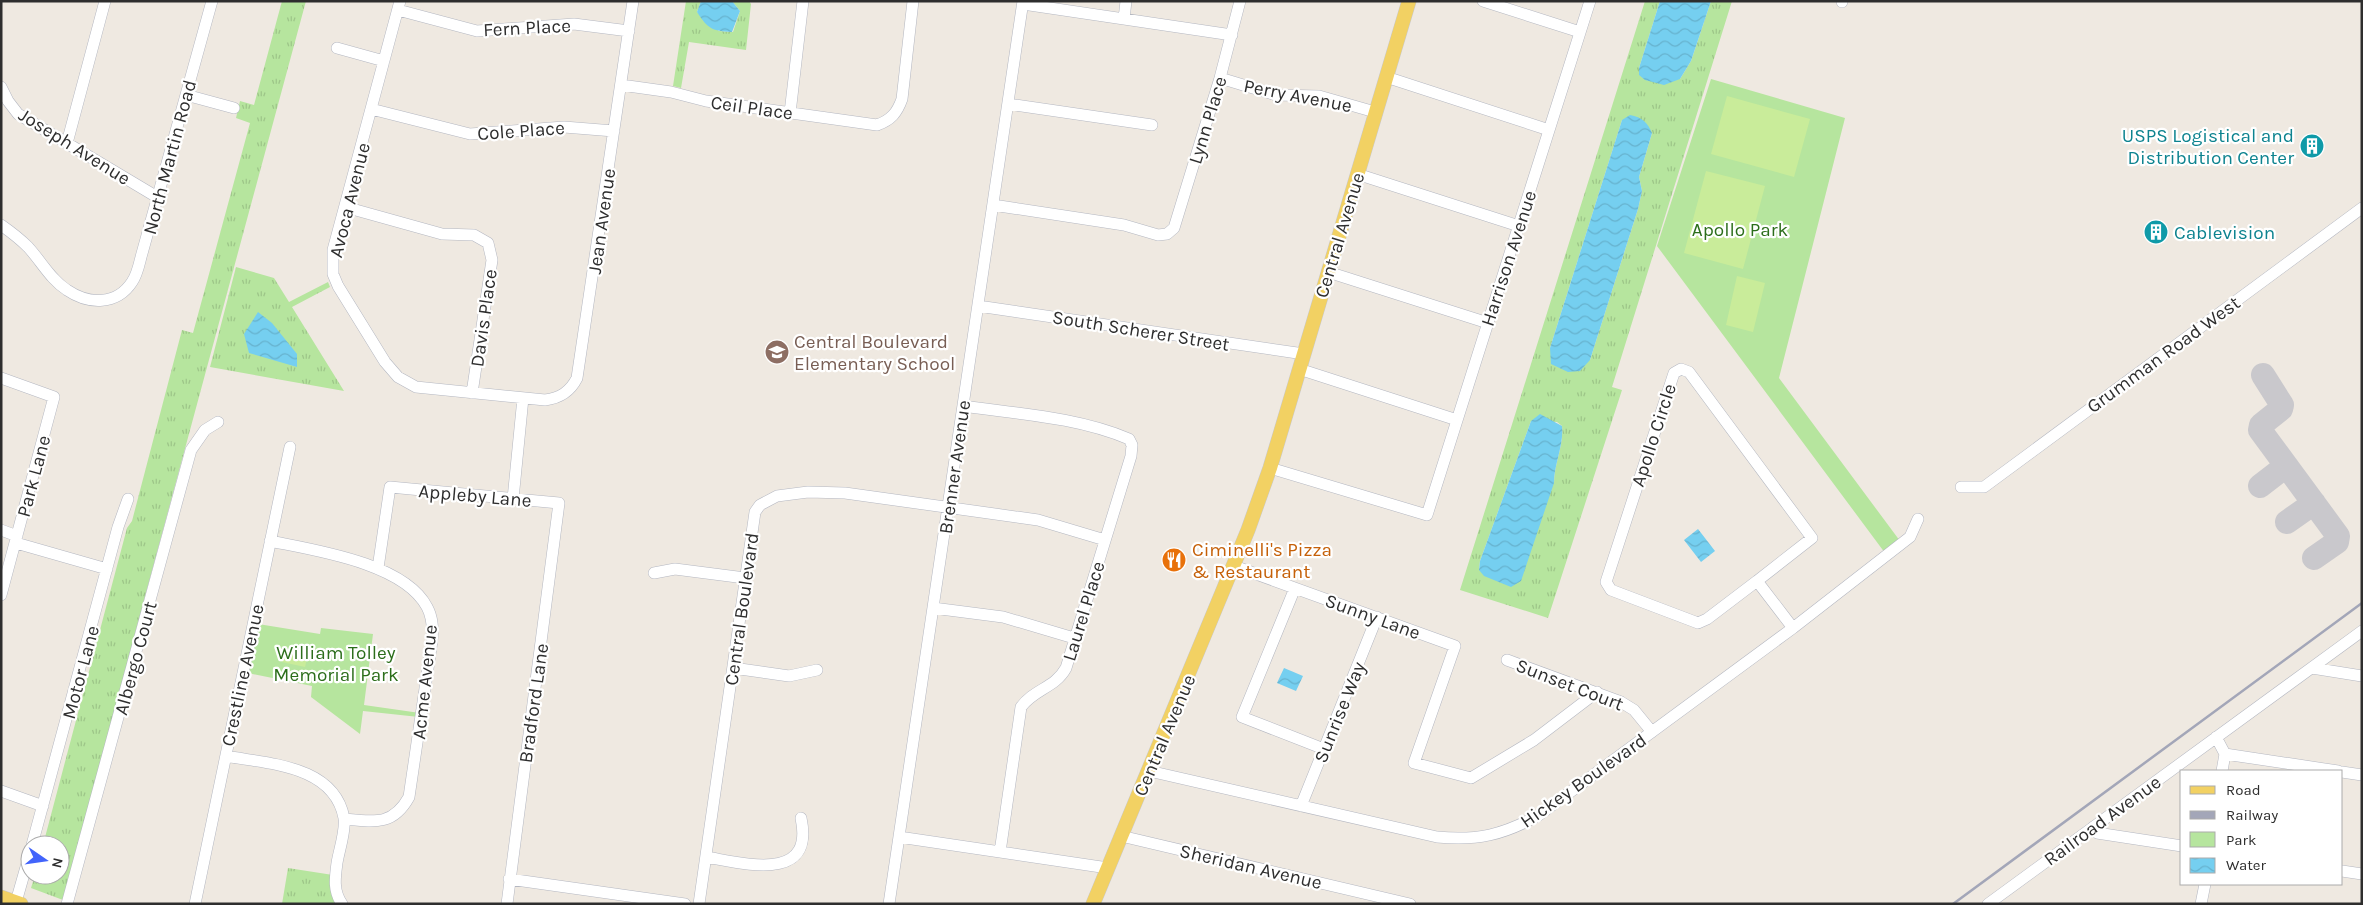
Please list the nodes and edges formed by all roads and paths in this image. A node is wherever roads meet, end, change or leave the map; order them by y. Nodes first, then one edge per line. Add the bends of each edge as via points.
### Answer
1 (105, 1) edge
2 (212, 1) edge
3 (633, 1) edge
4 (802, 1) edge
5 (913, 1) edge
6 (1126, 1) edge
7 (1240, 1) edge
8 (1409, 1) edge
9 (1483, 1) edge
10 (1590, 1) edge
11 (1023, 2) edge
12 (399, 6) edge
13 (1124, 19) junction
14 (629, 31) junction
15 (1580, 32) junction
16 (1232, 35) junction
17 (337, 48) dead end
18 (384, 61) junction
19 (1386, 77) junction
20 (1220, 78) junction
21 (621, 85) junction
22 (1, 87) edge
23 (186, 94) junction
24 (1008, 104) junction
25 (234, 108) dead end
26 (371, 109) junction
27 (790, 112) junction
28 (1376, 112) junction
29 (1152, 125) dead end
30 (614, 130) junction
31 (1549, 130) junction
32 (67, 143) junction
33 (1357, 174) junction
34 (157, 197) junction
35 (993, 205) junction
36 (345, 208) junction
37 (2362, 208) edge
38 (1, 225) edge
39 (1519, 226) junction
40 (1328, 272) junction
41 (978, 306) junction
42 (1488, 323) junction
43 (1304, 354) junction
44 (1305, 371) junction
45 (1, 378) edge
46 (472, 393) junction
47 (523, 398) junction
48 (963, 406) junction
49 (1457, 420) junction
50 (218, 422) dead end
51 (290, 447) dead end
52 (1270, 468) junction
53 (1960, 487) dead end
54 (128, 499) dead end
55 (513, 499) junction
56 (559, 503) joint
57 (948, 507) junction
58 (1918, 519) dead end
59 (1, 530) edge
60 (16, 539) junction
61 (1105, 540) junction
62 (270, 541) junction
63 (1234, 566) junction
64 (378, 568) junction
65 (107, 569) junction
66 (654, 573) dead end
67 (745, 578) junction
68 (1757, 582) junction
69 (1294, 588) junction
70 (1, 595) edge
71 (933, 608) junction
72 (1377, 618) junction
73 (1793, 628) junction
74 (2362, 631) edge
75 (1074, 638) junction
76 (1508, 660) dead end
77 (733, 668) junction
78 (2312, 668) junction
79 (817, 670) dead end
80 (2362, 676) edge
81 (1597, 692) junction
82 (1652, 732) junction
83 (2216, 737) junction
84 (1324, 749) junction
85 (2225, 754) junction
86 (226, 756) junction
87 (2222, 770) edge
88 (2327, 770) edge
89 (1149, 771) junction
90 (2343, 772) edge
91 (2362, 775) edge
92 (1, 791) edge
93 (43, 806) junction
94 (1300, 806) junction
95 (800, 818) dead end
96 (344, 819) junction
97 (2093, 827) junction
98 (35, 835) edge
99 (1122, 836) junction
100 (899, 837) junction
101 (2180, 846) edge
102 (1000, 852) junction
103 (706, 857) junction
104 (1108, 868) junction
105 (2343, 871) edge
106 (2362, 874) edge
107 (510, 879) junction
108 (22, 885) edge
109 (2205, 885) edge
110 (1, 897) edge
111 (18, 903) edge
112 (67, 904) edge
113 (195, 904) edge
114 (342, 904) edge
115 (506, 904) edge
116 (685, 904) edge
117 (699, 904) edge
118 (889, 904) edge
119 (1093, 904) edge
120 (1410, 904) edge
121 (1988, 904) edge
122 (2202, 904) edge

1 - 32 street
2 - 23 street, North Martin Road
3 - 14 street, Jean Avenue
4 - 27 street
5 - 27 street, Ceil Place via 898,110 877,125
6 - 13 street
7 - 16 street, Lynn Place
8 - 19 main road, Central Avenue
9 - 15 street
10 - 15 street, Harrison Avenue
11 - 13 street
11 - 24 street, Brenner Avenue
12 - 14 street, Fern Place via 477,31 574,24
12 - 18 street, Avoca Avenue
13 - 16 street
14 - 21 street, Jean Avenue
15 - 31 street, Harrison Avenue
16 - 20 street, Lynn Place
17 - 18 street
18 - 26 street, Avoca Avenue
19 - 28 main road, Central Avenue
19 - 31 street
20 - 28 street, Perry Avenue via 1276,95 1319,96
20 - 35 street, Lynn Place via 1174,228 1167,234
21 - 27 street, Ceil Place
21 - 30 street, Jean Avenue
22 - 32 street, Joseph Avenue via 18,114
23 - 25 street
23 - 34 street, North Martin Road
24 - 29 street
24 - 35 street, Brenner Avenue
26 - 30 street, Cole Place via 470,134 564,126
26 - 36 street, Avoca Avenue
28 - 33 main road, Central Avenue
30 - 47 street, Jean Avenue via 577,378 568,391 555,399
31 - 39 street, Harrison Avenue
32 - 34 street, Joseph Avenue
33 - 39 street
33 - 40 main road, Central Avenue
34 - 38 street, North Martin Road via 134,280 108,300 91,300 67,290 28,247
35 - 41 street, Brenner Avenue
36 - 46 street, Avoca Avenue via 333,250 334,274 338,286 385,362 398,377 416,387
36 - 46 street, Davis Place via 442,234 474,235 488,243 492,260
37 - 53 street, Grumman Road West via 1984,487
39 - 42 street, Harrison Avenue
40 - 42 street
40 - 43 main road, Central Avenue
41 - 43 street, South Scherer Street
41 - 48 street, Brenner Avenue
42 - 49 street, Harrison Avenue
43 - 44 main road, Central Avenue
44 - 49 street
44 - 52 main road, Central Avenue
45 - 60 street, Park Lane via 54,398
46 - 47 street, Avoca Avenue
47 - 55 street
48 - 57 street, Brenner Avenue
48 - 61 street, Laurel Place via 1090,426 1129,439 1131,456
49 - 52 street, Harrison Avenue via 1427,515
50 - 112 street, Albergo Court via 205,430 191,450
51 - 62 street, Crestline Avenue
52 - 63 main road, Central Avenue
54 - 65 street, Motor Lane
55 - 56 street, Appleby Lane
55 - 64 street, Appleby Lane via 390,487
56 - 107 street, Bradford Lane
57 - 61 street, Central Boulevard via 1038,520
57 - 67 street, Central Boulevard via 845,492 777,496 760,505 755,512
57 - 71 street, Brenner Avenue
58 - 73 street, Hickey Boulevard via 1910,537
59 - 60 street
60 - 65 street
60 - 70 street, Park Lane
61 - 75 street, Laurel Place
62 - 64 street, Acme Avenue via 349,558
62 - 86 street, Crestline Avenue
63 - 69 street, Sunny Lane
63 - 89 main road, Central Avenue
64 - 96 street, Acme Avenue via 403,583 427,606 432,619 432,641 409,797 389,818 377,823
65 - 93 street, Motor Lane
66 - 67 street via 675,569
67 - 77 street, Central Boulevard
68 - 68 street, Apollo Circle via 1812,538 1690,372 1681,369 1674,374 1606,582 1611,590 1698,622 1707,619
68 - 73 street
69 - 72 street, Sunny Lane
69 - 84 street via 1242,717
71 - 75 street via 1003,617
71 - 100 street, Brenner Avenue
72 - 81 street, Sunny Lane via 1455,646 1414,763 1471,778 1534,740
72 - 84 street, Sunrise Way
73 - 82 street, Hickey Boulevard
74 - 78 street, Railroad Avenue
75 - 102 street, Laurel Place via 1062,676 1029,696 1021,707
76 - 81 street, Sunset Court
77 - 79 street via 789,676
77 - 103 street, Central Boulevard
78 - 80 street
78 - 83 street, Railroad Avenue
81 - 82 street, Sunset Court via 1634,710
82 - 94 street, Hickey Boulevard via 1539,815 1490,836 1437,837
83 - 85 street
83 - 97 street, Railroad Avenue
84 - 94 street, Sunrise Way
85 - 87 street
85 - 88 street
86 - 96 street via 316,777 337,798
86 - 113 street, Crestline Avenue
89 - 94 street, Hickey Boulevard
89 - 99 main road, Central Avenue
90 - 91 street
92 - 93 street
93 - 98 street, Motor Lane
95 - 103 street via 802,844 788,861 779,865
96 - 114 street via 334,881
97 - 101 street via 2097,833
97 - 121 street, Railroad Avenue
99 - 104 main road, Central Avenue
99 - 120 street, Sheridan Avenue
100 - 102 street
100 - 118 street, Brenner Avenue
102 - 104 street
103 - 117 street, Central Boulevard
104 - 119 main road, Central Avenue
105 - 106 street
107 - 115 street, Bradford Lane
107 - 116 street
108 - 111 street
109 - 122 street
110 - 111 main road

